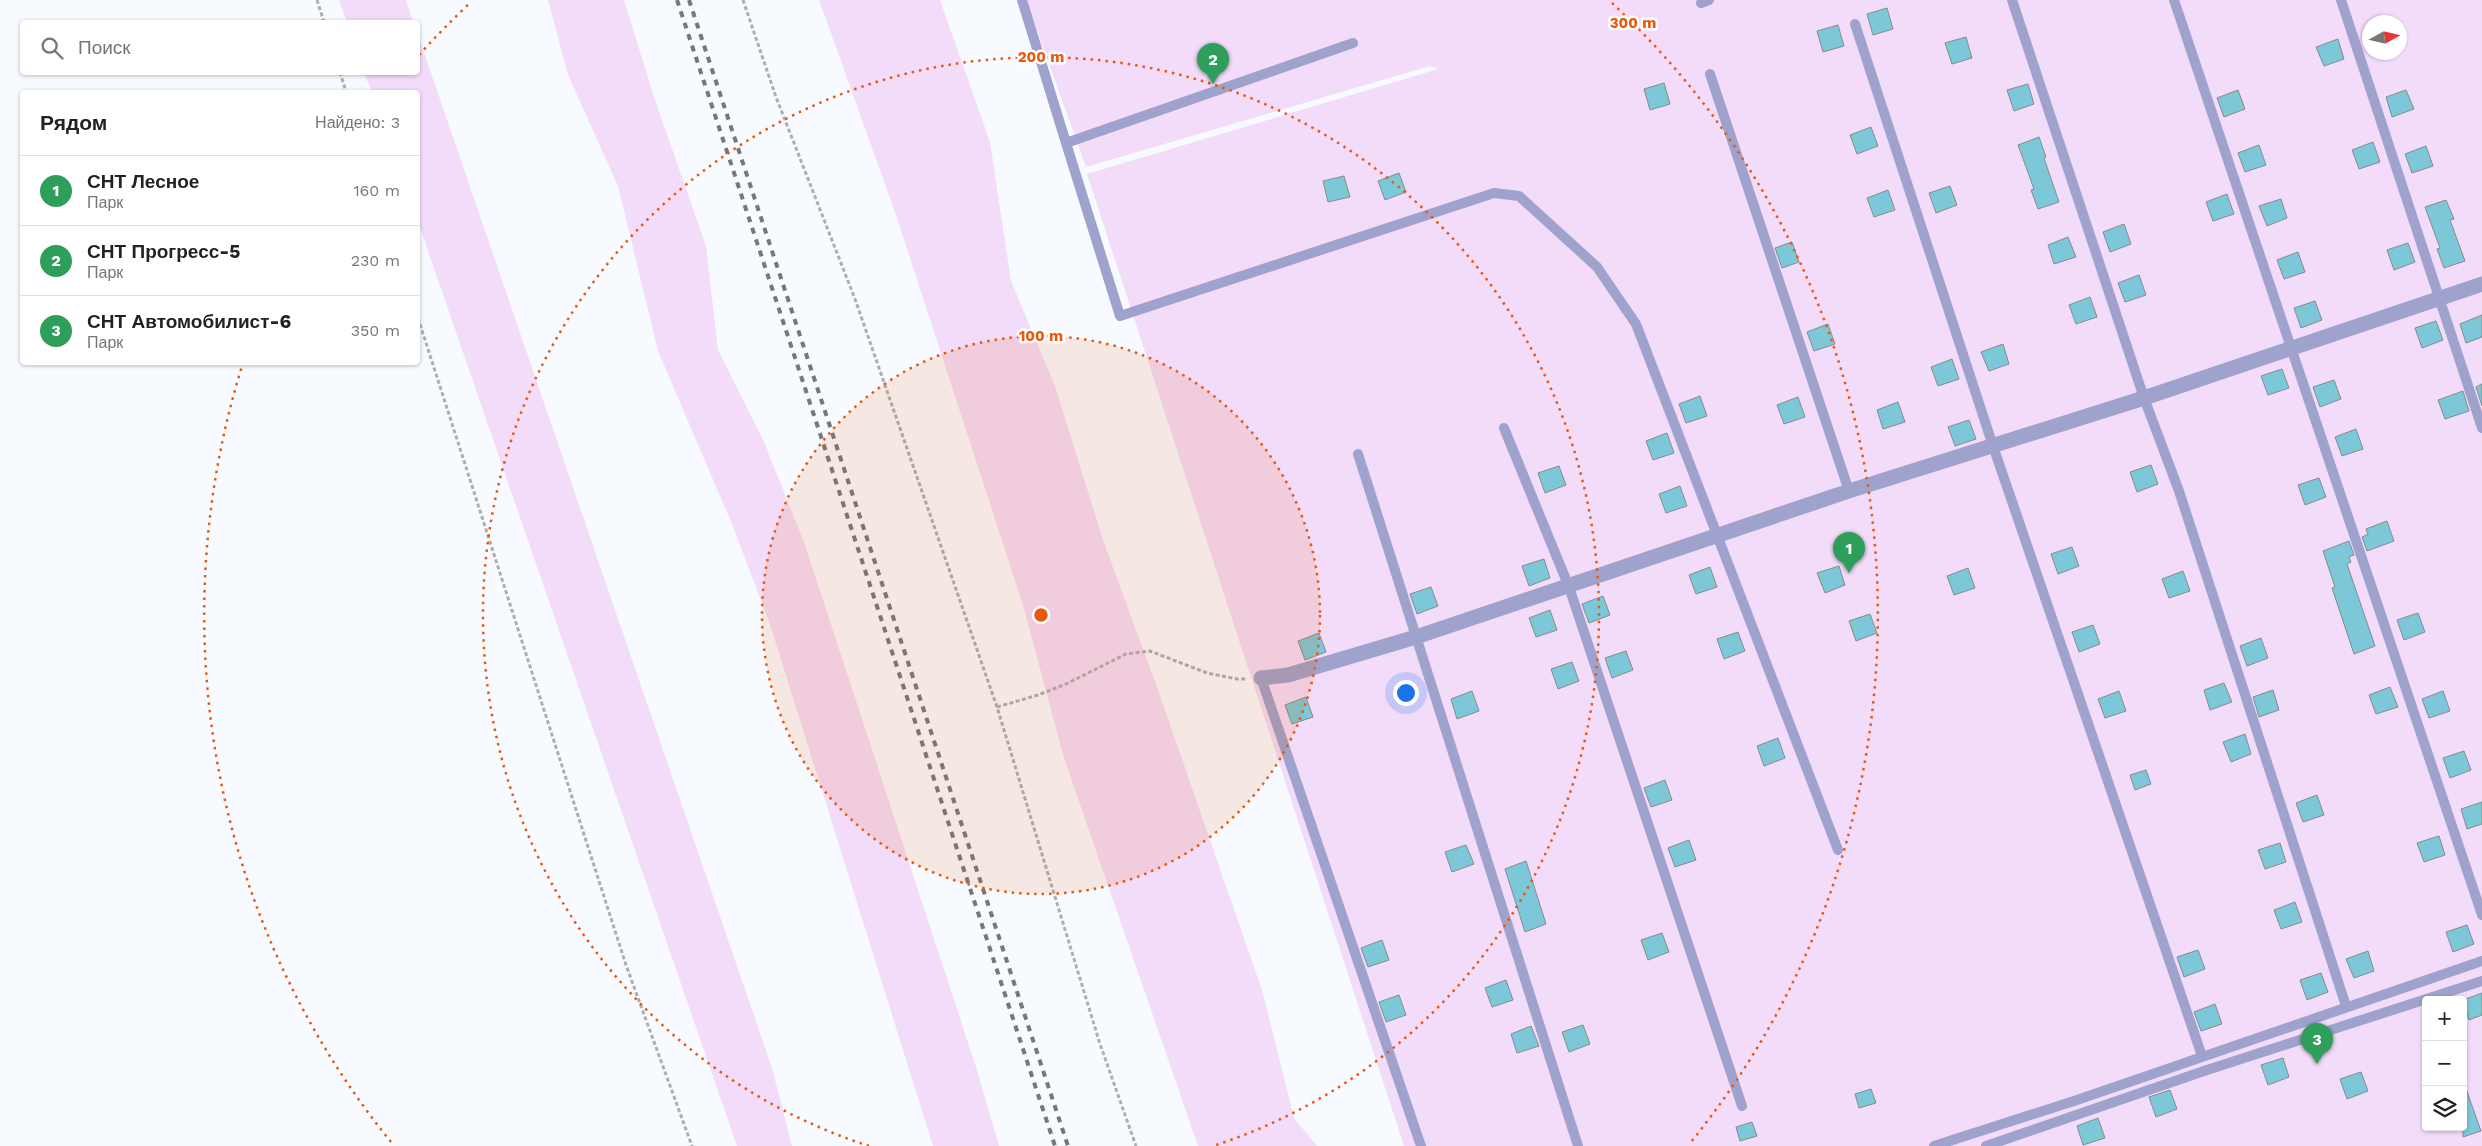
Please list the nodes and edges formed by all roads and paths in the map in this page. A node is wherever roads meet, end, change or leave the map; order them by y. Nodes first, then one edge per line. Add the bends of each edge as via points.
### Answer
1 (317, 0) edge
2 (743, 0) edge
3 (1022, 0) edge
4 (2012, 0) edge
5 (2174, 0) edge
6 (2341, 0) edge
7 (323, 20) edge
8 (1855, 24) dead end
9 (1353, 43) dead end
10 (1710, 74) dead end
11 (341, 75) edge
12 (345, 90) edge
13 (1066, 143) junction
14 (2482, 284) edge
15 (2438, 299) junction
16 (420, 324) edge
17 (2290, 348) junction
18 (2144, 398) junction
19 (1504, 428) dead end
20 (2482, 428) edge
21 (1993, 446) junction
22 (1358, 454) dead end
23 (1849, 491) junction
24 (1717, 536) junction
25 (1569, 587) junction
26 (1416, 637) junction
27 (1261, 678) junction
28 (997, 707) junction
29 (1838, 850) dead end
30 (2482, 915) edge
31 (2482, 961) edge
32 (2482, 981) edge
33 (2346, 1006) junction
34 (2202, 1056) junction
35 (1742, 1106) dead end
36 (692, 1146) edge
37 (1136, 1146) edge
38 (1421, 1146) edge
39 (1578, 1146) edge
40 (1934, 1146) edge
41 (1986, 1146) edge

1 - 7 path
2 - 28 path via 776,97 855,299
3 - 13 lane
4 - 18 lane
5 - 17 lane
6 - 15 lane
8 - 21 lane
9 - 13 lane
10 - 23 lane
11 - 12 path
13 - 24 lane via 1120,316 1494,194 1519,196 1597,267 1636,324
14 - 15 street
15 - 17 street
15 - 20 lane
16 - 36 path via 626,965
17 - 18 street
17 - 30 lane
18 - 21 street
18 - 33 lane via 2179,491
19 - 25 lane
21 - 23 street
21 - 34 lane
22 - 26 lane
23 - 24 street
24 - 25 street
24 - 29 lane
25 - 26 street
25 - 35 lane
26 - 27 street via 1288,675
26 - 39 lane
27 - 28 path via 1238,679 1207,673 1150,651 1126,654 1066,684
27 - 38 lane
28 - 37 path via 1100,1044
31 - 33 lane
32 - 41 lane
33 - 34 lane
34 - 40 lane

